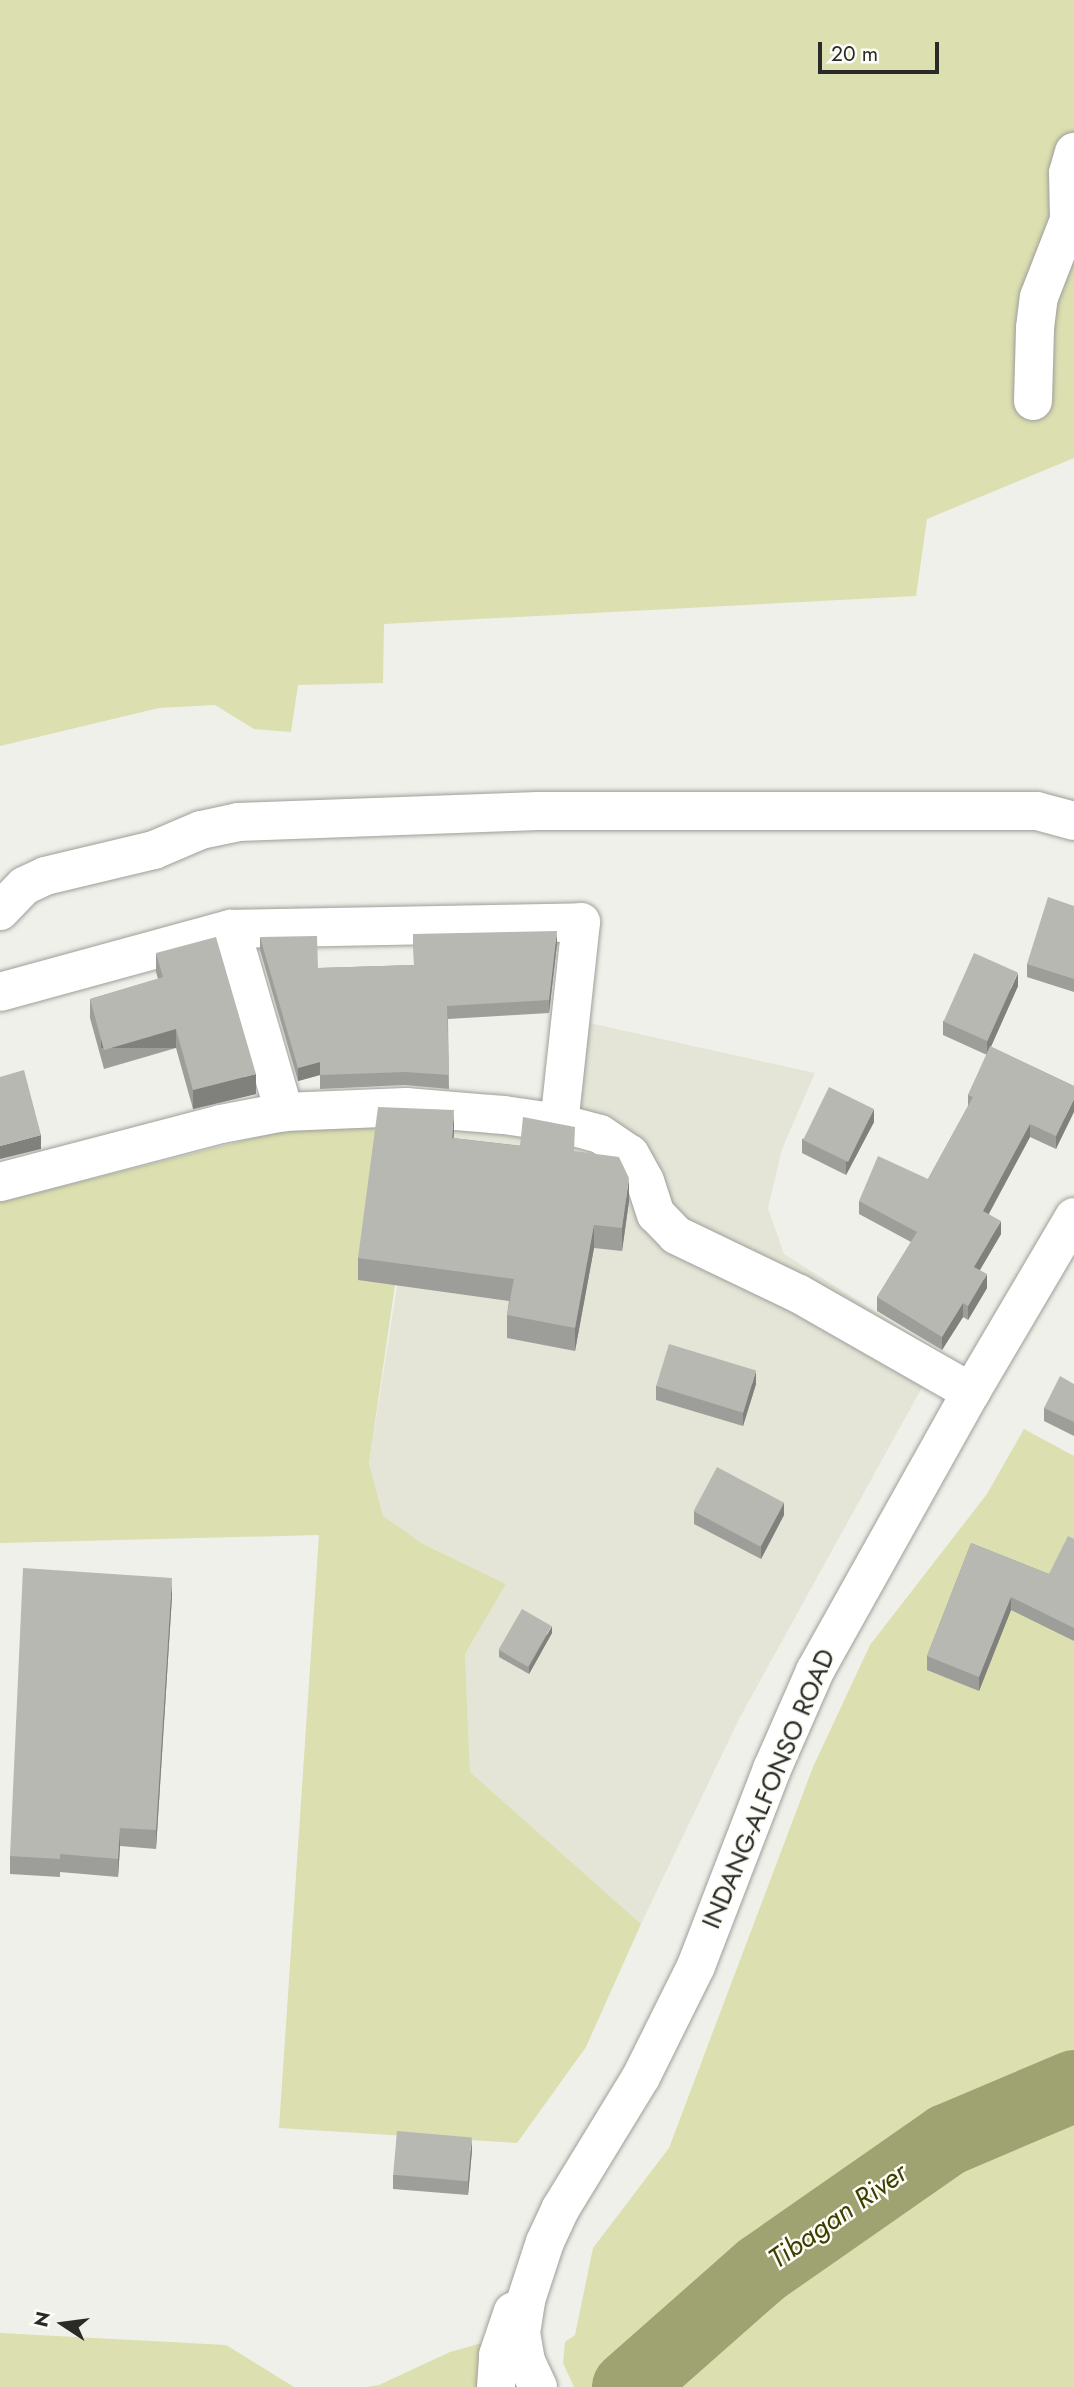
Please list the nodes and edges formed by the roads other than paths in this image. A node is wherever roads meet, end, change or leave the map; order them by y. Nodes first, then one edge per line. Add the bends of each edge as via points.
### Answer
1 (1074, 152) edge
2 (1033, 401) dead end
3 (1074, 821) edge
4 (0, 911) edge
5 (231, 929) junction
6 (0, 992) edge
7 (284, 1111) junction
8 (559, 1124) junction
9 (0, 1182) edge
10 (1074, 1217) edge
11 (971, 1392) junction
12 (538, 2258) junction
13 (536, 2383) edge
14 (496, 2387) edge

1 - 2 street via 1068,173 1069,220 1039,297
3 - 4 street via 1037,811 538,811 238,822 201,830 154,850 45,876 24,886
5 - 6 street
5 - 7 street
5 - 8 street via 581,922
7 - 8 street via 406,1107
7 - 9 street
8 - 11 street via 600,1134 630,1154 656,1214 676,1235 799,1294
10 - 11 street, INDANG-ALFONSO ROAD
11 - 12 street, INDANG-ALFONSO ROAD via 815,1671 691,1977 654,2054 561,2208
12 - 13 street, INDANG-ALFONSO ROAD via 521,2333
12 - 14 street, INDANG-ALFONSO ROAD via 502,2337

